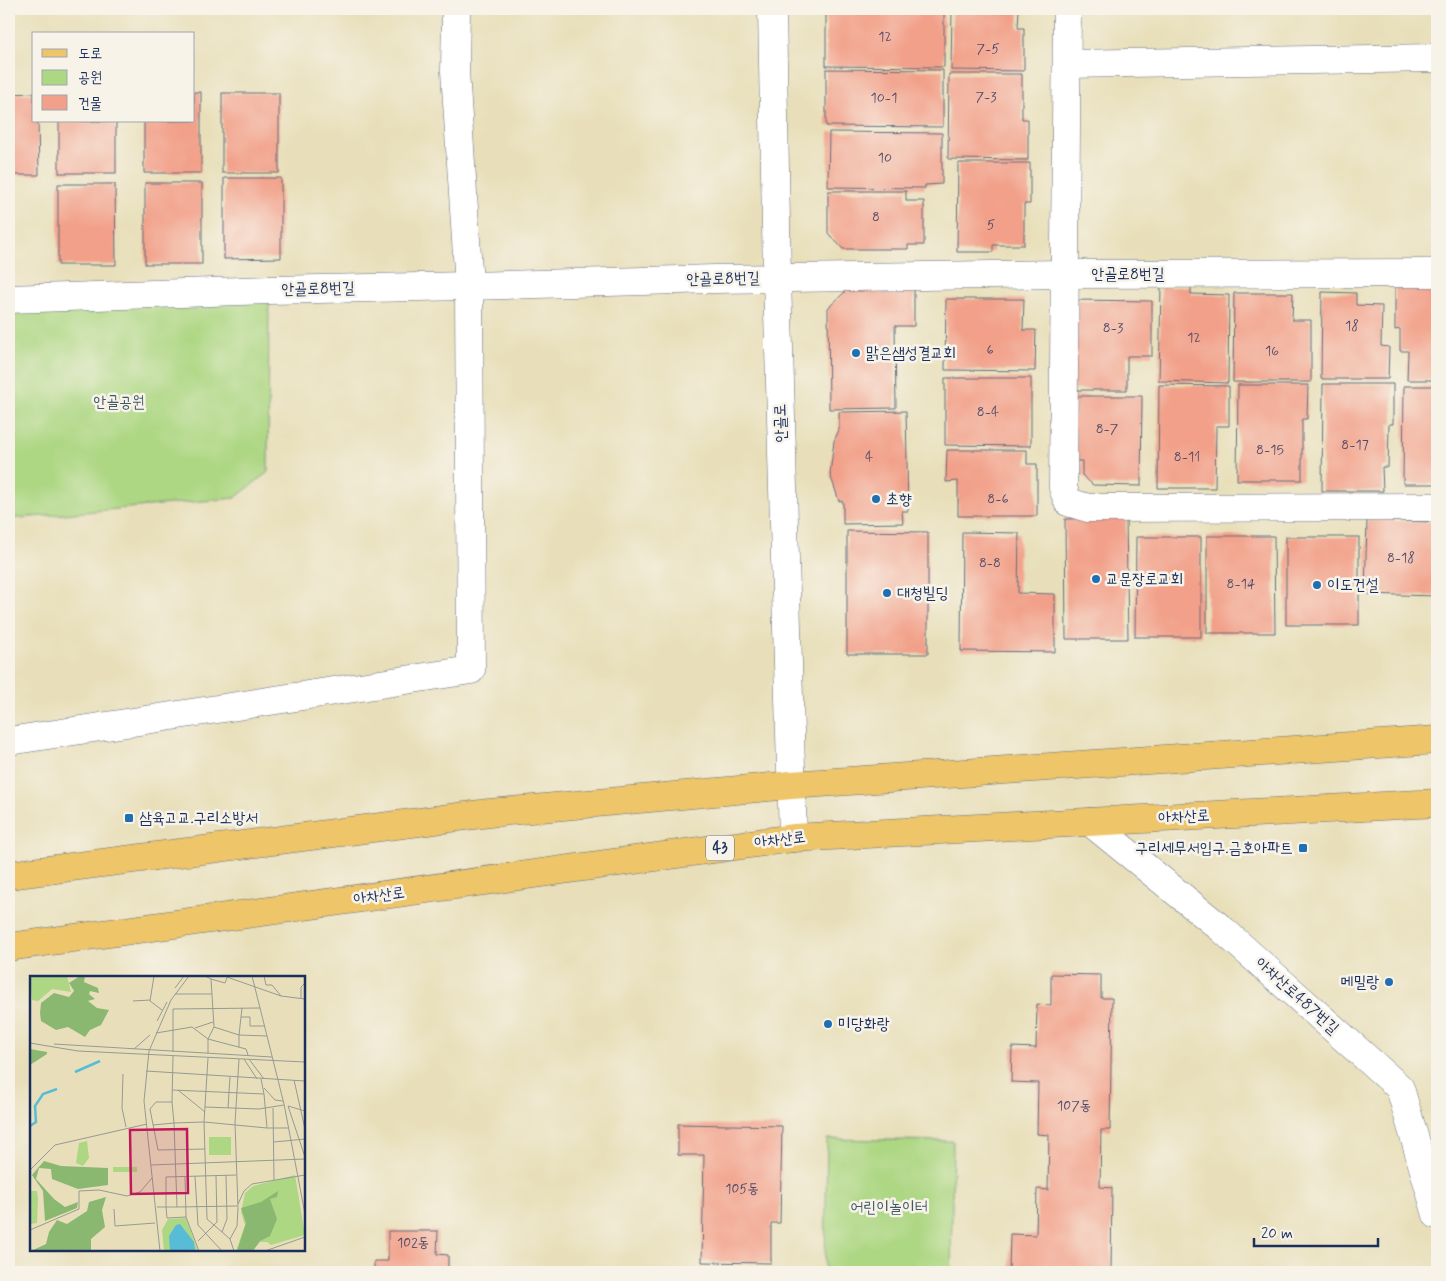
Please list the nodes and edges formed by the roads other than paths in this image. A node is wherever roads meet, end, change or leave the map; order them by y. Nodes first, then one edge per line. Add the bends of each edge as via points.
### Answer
1 (456, 9) edge
2 (772, 9) edge
3 (1067, 9) edge
4 (1437, 58) edge
5 (1067, 64) junction
6 (1437, 273) edge
7 (1064, 274) junction
8 (777, 278) junction
9 (469, 286) junction
10 (9, 299) edge
11 (1437, 507) edge
12 (1437, 740) edge
13 (9, 741) edge
14 (791, 785) junction
15 (1437, 803) edge
16 (1090, 822) junction
17 (793, 838) junction
18 (9, 875) edge
19 (9, 946) edge
20 (1437, 1215) edge

1 - 9 street via 455,70
2 - 8 street, 안골로
3 - 5 street
4 - 5 street
5 - 7 street
6 - 7 street, 안골로8번길
7 - 8 street, 안골로8번길
7 - 11 street via 1063,488 1068,502 1088,508
8 - 9 street, 안골로8번길
8 - 14 street, 안골로
9 - 10 street, 안골로8번길
9 - 13 street via 471,670
12 - 14 main road
14 - 17 street, 안골로
14 - 18 main road via 489,813
15 - 16 main road, 아차산로 / 43
16 - 17 main road, 아차산로 / 43
16 - 20 street, 아차산로487번길 via 1223,930 1400,1088
17 - 19 main road, 아차산로 / 43

